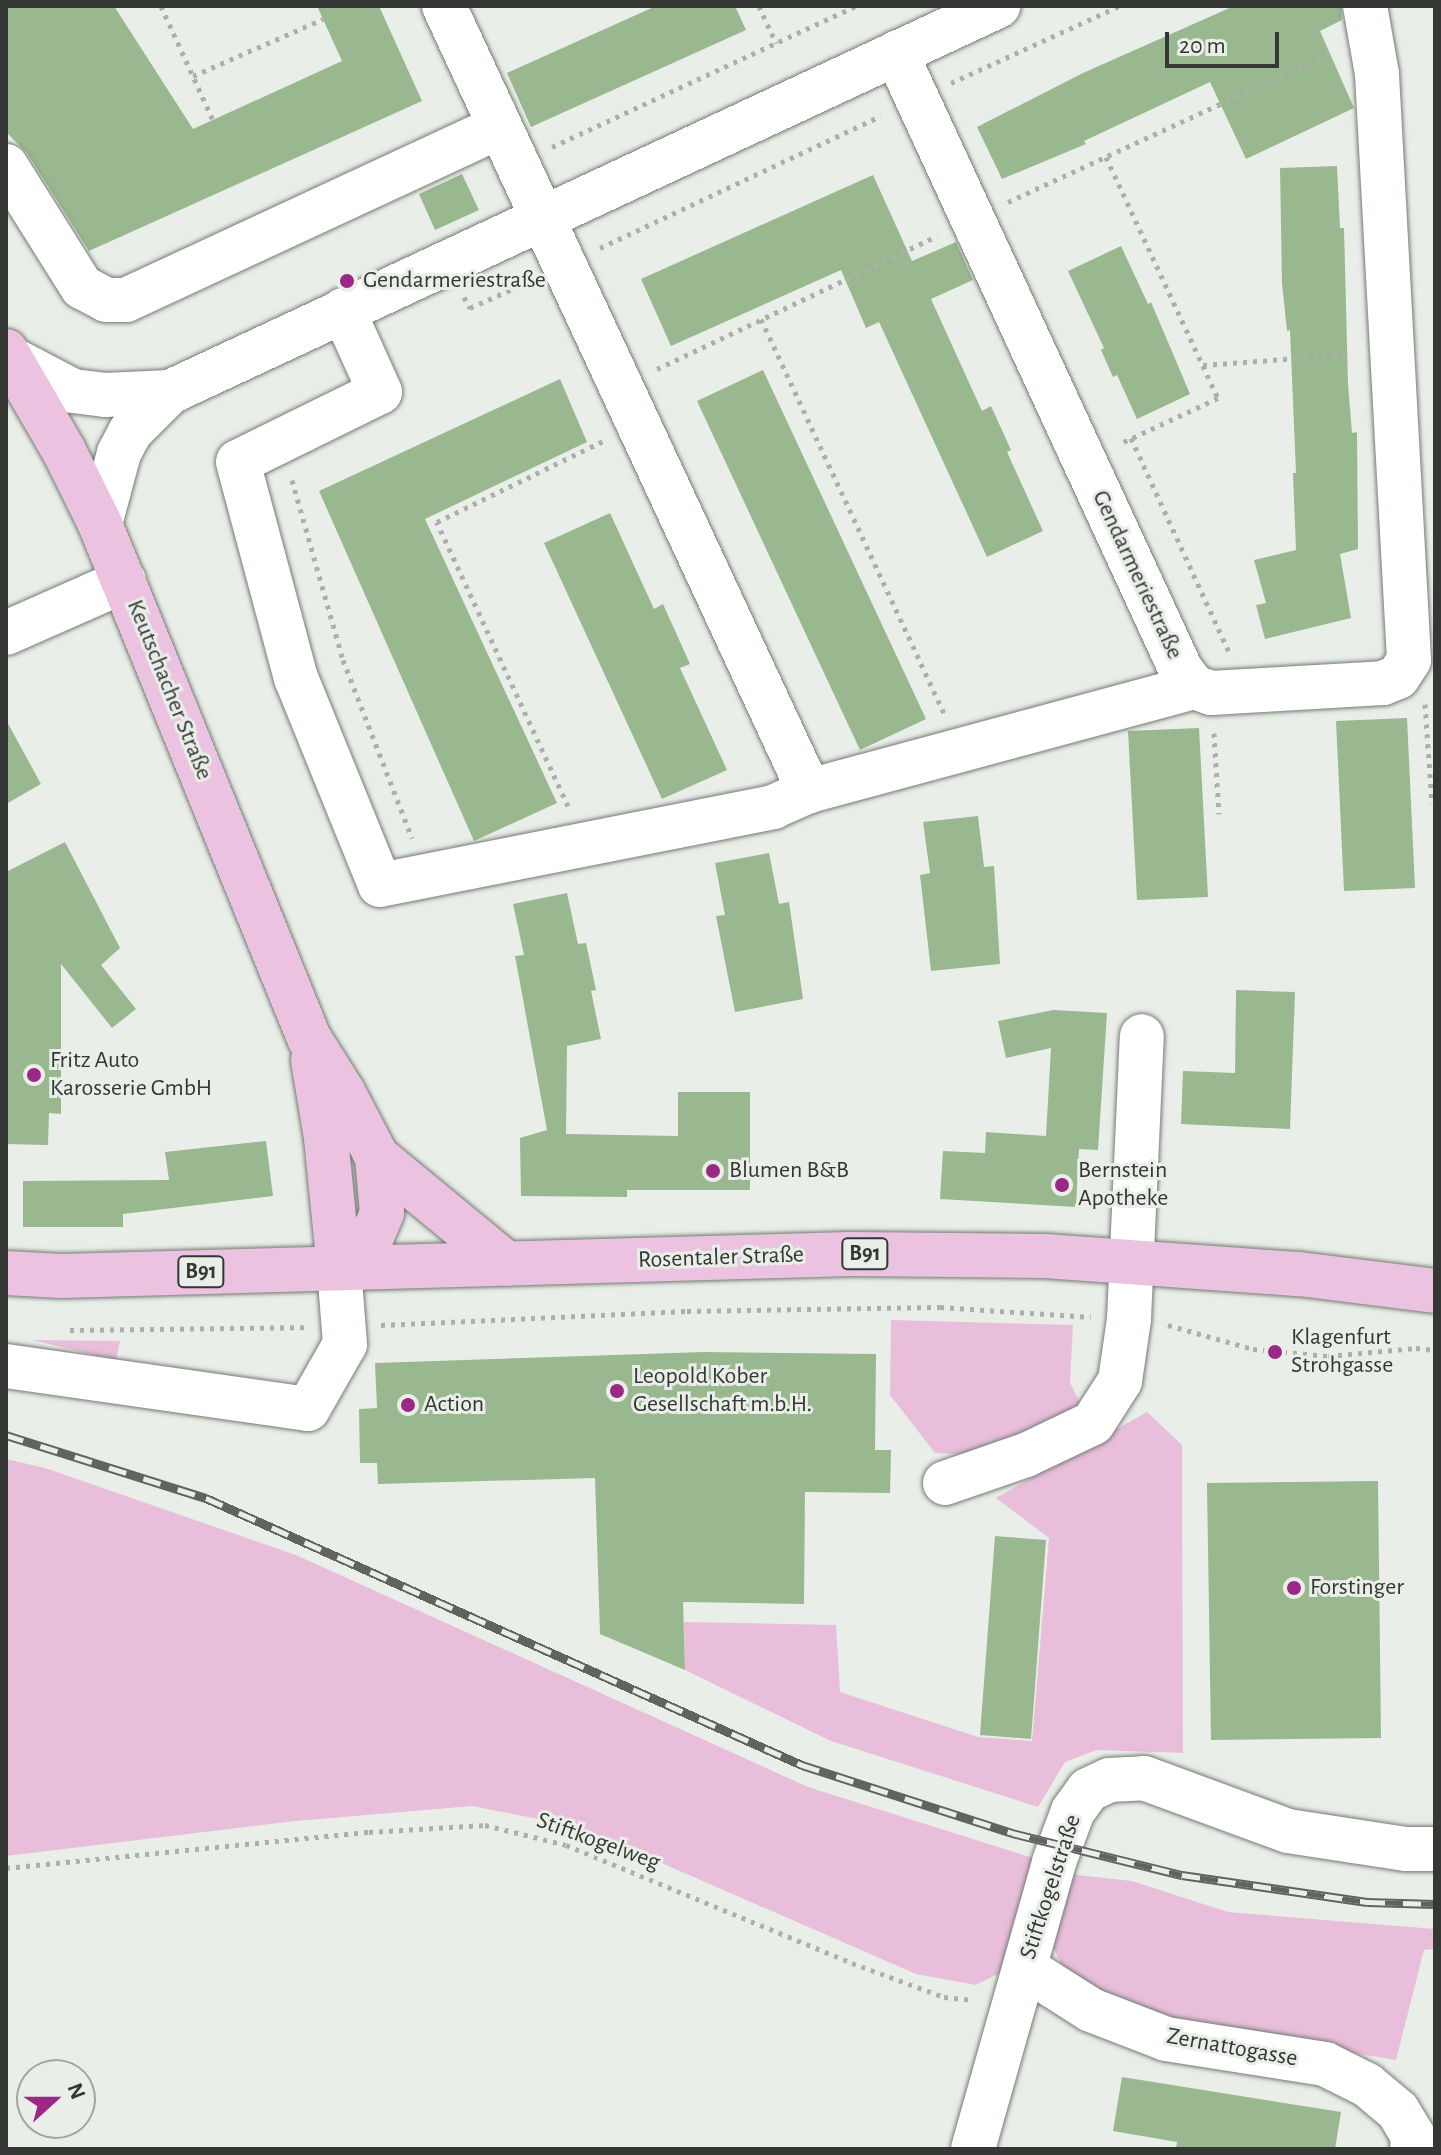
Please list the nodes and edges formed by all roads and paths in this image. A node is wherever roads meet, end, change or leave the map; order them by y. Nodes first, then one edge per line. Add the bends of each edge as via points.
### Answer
1 (161, 6) edge
2 (759, 6) edge
3 (856, 6) edge
4 (998, 6) edge
5 (1119, 6) edge
6 (453, 9) edge
7 (323, 19) dead end
8 (1367, 20) edge
9 (776, 43) junction
10 (896, 53) junction
11 (193, 76) junction
12 (917, 99) junction
13 (213, 120) dead end
14 (507, 145) junction
15 (1106, 157) junction
16 (6, 166) edge
17 (544, 215) junction
18 (972, 219) junction
19 (566, 264) junction
20 (458, 285) dead end
21 (343, 310) junction
22 (761, 319) junction
23 (1393, 351) junction
24 (8, 355) edge
25 (1203, 365) junction
26 (631, 404) junction
27 (146, 406) junction
28 (1131, 438) junction
29 (280, 441) junction
30 (64, 451) junction
31 (1084, 460) junction
32 (100, 524) junction
33 (124, 581) junction
34 (6, 633) edge
35 (1398, 677) junction
36 (1218, 690) junction
37 (960, 750) junction
38 (809, 791) junction
39 (1432, 804) dead end
40 (1219, 814) dead end
41 (585, 844) junction
42 (427, 876) junction
43 (1142, 1036) dead end
44 (309, 1038) junction
45 (377, 1157) junction
46 (1132, 1260) junction
47 (507, 1264) junction
48 (339, 1268) junction
49 (6, 1273) edge
50 (1435, 1291) edge
51 (1129, 1319) junction
52 (344, 1326) junction
53 (61, 1330) dead end
54 (1435, 1350) edge
55 (6, 1366) edge
56 (945, 1483) dead end
57 (1435, 1849) edge
58 (6, 1868) edge
59 (1020, 1986) junction
60 (973, 2149) edge
61 (1412, 2149) edge

1 - 11 path
2 - 9 path
3 - 9 path
4 - 10 street
5 - 12 path
6 - 14 street
7 - 11 path
8 - 15 path
8 - 23 street via 1377,74
9 - 14 path
10 - 12 street, Gendarmeriestraße
10 - 17 street
11 - 13 path
12 - 18 street, Gendarmeriestraße
12 - 19 path
14 - 16 street via 126,300 106,300 82,287
14 - 17 street
15 - 18 path
15 - 25 path
17 - 19 street
17 - 21 street
18 - 22 path
18 - 31 street, Gendarmeriestraße
19 - 20 path via 470,308
19 - 26 street
21 - 27 street
21 - 29 street via 380,392
22 - 26 path
22 - 37 path
23 - 25 path
23 - 35 street via 1409,660
24 - 27 street via 73,391
24 - 30 main road, Keutschacher Straße
25 - 28 path via 1218,398
26 - 38 street
26 - 41 path via 437,522
27 - 30 street via 76,422
27 - 32 street via 119,453
28 - 31 path
28 - 36 path
29 - 42 path via 343,660
29 - 42 street via 238,462 296,678 380,885
30 - 32 main road, Keutschacher Straße
31 - 36 street, Gendarmeriestraße via 1181,670
32 - 33 main road, Keutschacher Straße
33 - 34 street
33 - 44 main road, Keutschacher Straße
35 - 36 street via 1383,683
35 - 39 path via 1425,696
36 - 37 street
36 - 40 path
37 - 38 street
38 - 41 street via 773,807
41 - 42 street
43 - 46 street
44 - 45 main road
44 - 48 main road
45 - 47 main road
45 - 48 main road via 382,1213 369,1244
46 - 47 main road, Rosentaler Straße / B91 via 851,1254
46 - 50 main road, Rosentaler Straße / B91
46 - 51 street
47 - 48 main road, Rosentaler Straße / B91
48 - 49 main road, Rosentaler Straße / B91
48 - 52 street
51 - 52 path via 940,1307 687,1311
51 - 54 path via 1253,1349 1328,1356
51 - 56 street via 1120,1381 1093,1423 1026,1455
52 - 53 path
52 - 55 street via 345,1344 308,1409
57 - 59 street, Stiftkogelstraße via 1288,1831 1144,1778 1109,1780 1088,1790 1073,1811 1050,1873
58 - 59 path, Stiftkogelweg via 485,1825 566,1845 944,1997
59 - 60 street, Stiftkogelstraße
59 - 61 street, Zernattogasse via 1166,2039 1325,2064 1367,2085 1398,2111 1413,2136

